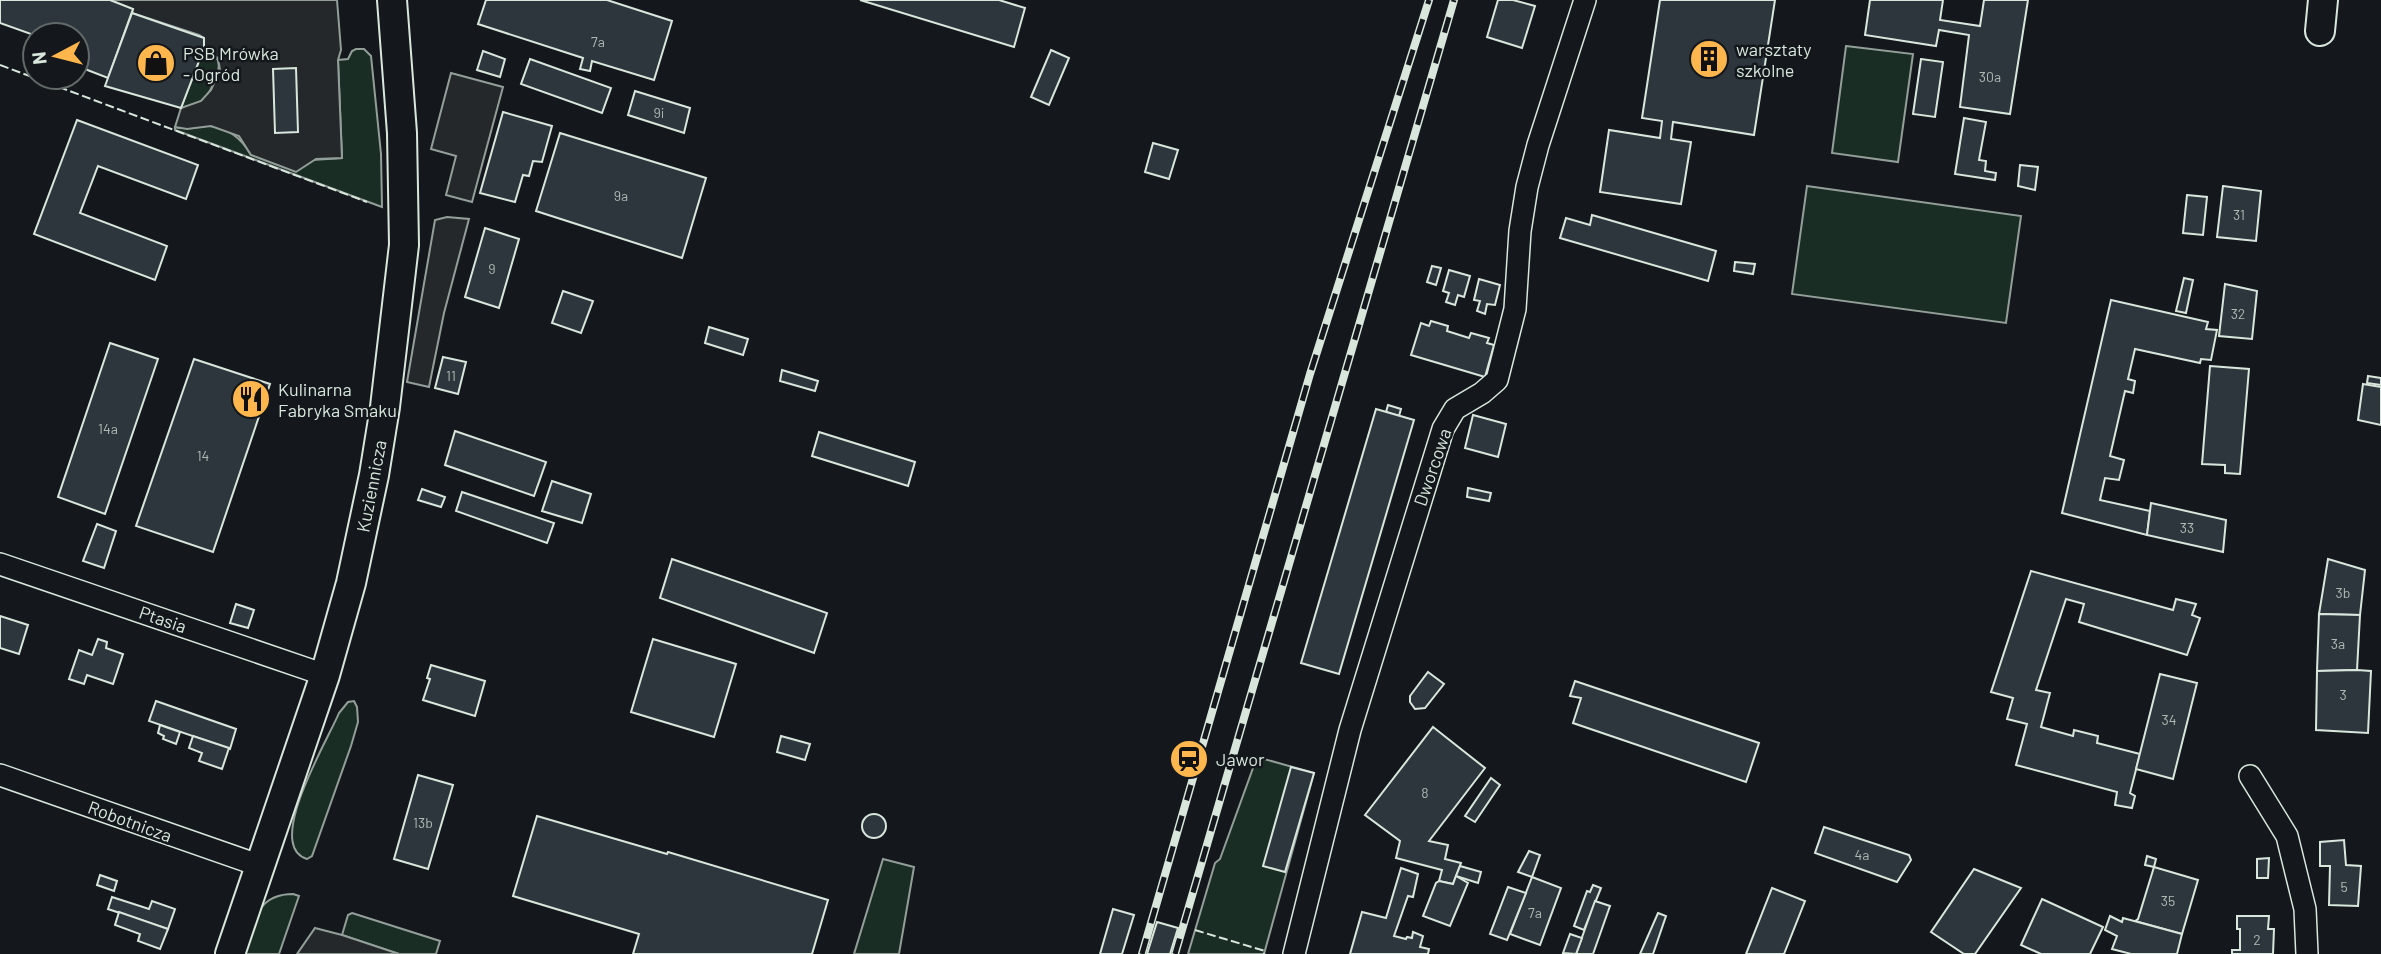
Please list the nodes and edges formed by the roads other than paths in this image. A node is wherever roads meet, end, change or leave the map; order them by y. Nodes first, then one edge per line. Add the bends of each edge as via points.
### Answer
1 (393, 0) edge
2 (1585, 0) edge
3 (2323, 0) edge
4 (2320, 30) dead end
5 (0, 564) edge
6 (325, 674) junction
7 (0, 775) edge
8 (2250, 776) dead end
9 (261, 866) junction
10 (230, 954) edge
11 (1294, 954) edge
12 (2307, 954) edge

1 - 6 main road, Kuziennicza via 404,244 374,475
2 - 11 street, Dworcowa via 1528,187 1515,309 1497,380 1455,409 1443,429 1350,730
3 - 4 main road
5 - 6 street, Ptasia
6 - 9 main road, Kuziennicza
7 - 9 street, Robotnicza
8 - 12 street via 2287,836 2305,909
9 - 10 main road, Kuziennicza

